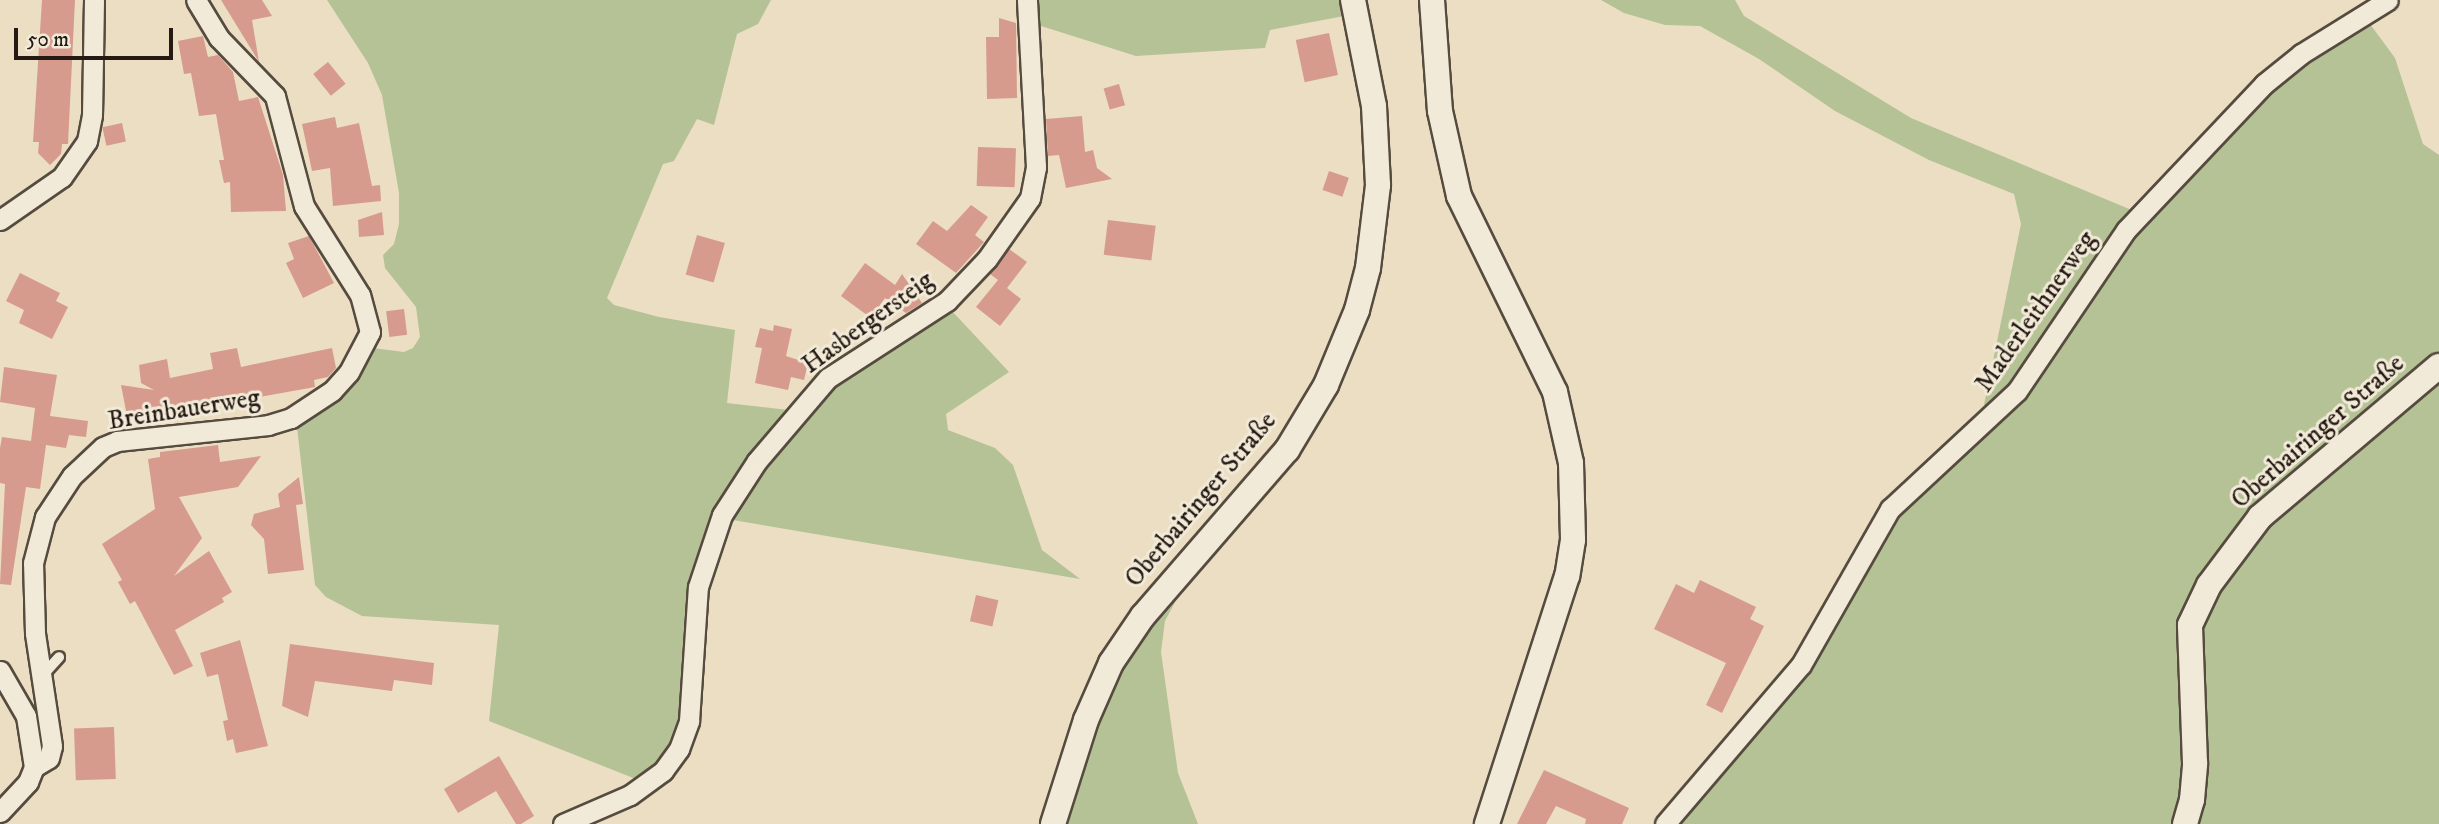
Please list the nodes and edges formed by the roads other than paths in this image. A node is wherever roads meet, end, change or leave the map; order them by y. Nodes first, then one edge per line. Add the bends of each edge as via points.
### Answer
1 (94, 0) edge
2 (196, 0) edge
3 (1027, 0) edge
4 (1353, 0) edge
5 (1432, 0) edge
6 (2388, 0) edge
7 (0, 220) edge
8 (2439, 366) edge
9 (60, 657) dead end
10 (0, 671) edge
11 (42, 677) junction
12 (34, 767) junction
13 (0, 812) edge
14 (563, 824) edge
15 (1054, 824) edge
16 (1488, 824) edge
17 (1665, 824) edge
18 (2185, 824) edge

1 - 7 street via 92,116 87,141 62,177
2 - 11 street, Breinbauerweg via 219,38 275,96 304,205 360,295 370,332 349,372 331,391 291,418 268,425 117,441 86,460 58,495 36,538 32,594
3 - 14 street, Hasbergersteig via 1036,167 1030,198 987,259 954,294 828,378 757,461 722,516 698,587 689,721 679,749 663,771 630,795
4 - 15 street, Oberbairinger Straße via 1374,106 1378,185 1367,268 1343,348 1287,450 1143,616 1111,663 1086,720
5 - 16 street via 1440,111 1459,196 1555,392 1571,463 1573,540 1567,576
6 - 17 street, Maderleithnerweg via 2301,54 2264,85 2126,230 2017,391 1890,509 1801,665
8 - 18 street, Oberbairinger Straße via 2260,517 2209,585 2190,625 2195,763
9 - 11 lane
10 - 12 street via 26,716
11 - 12 street, Breinbauerweg via 52,746 49,758
12 - 13 street, Breinbauerweg via 23,789

